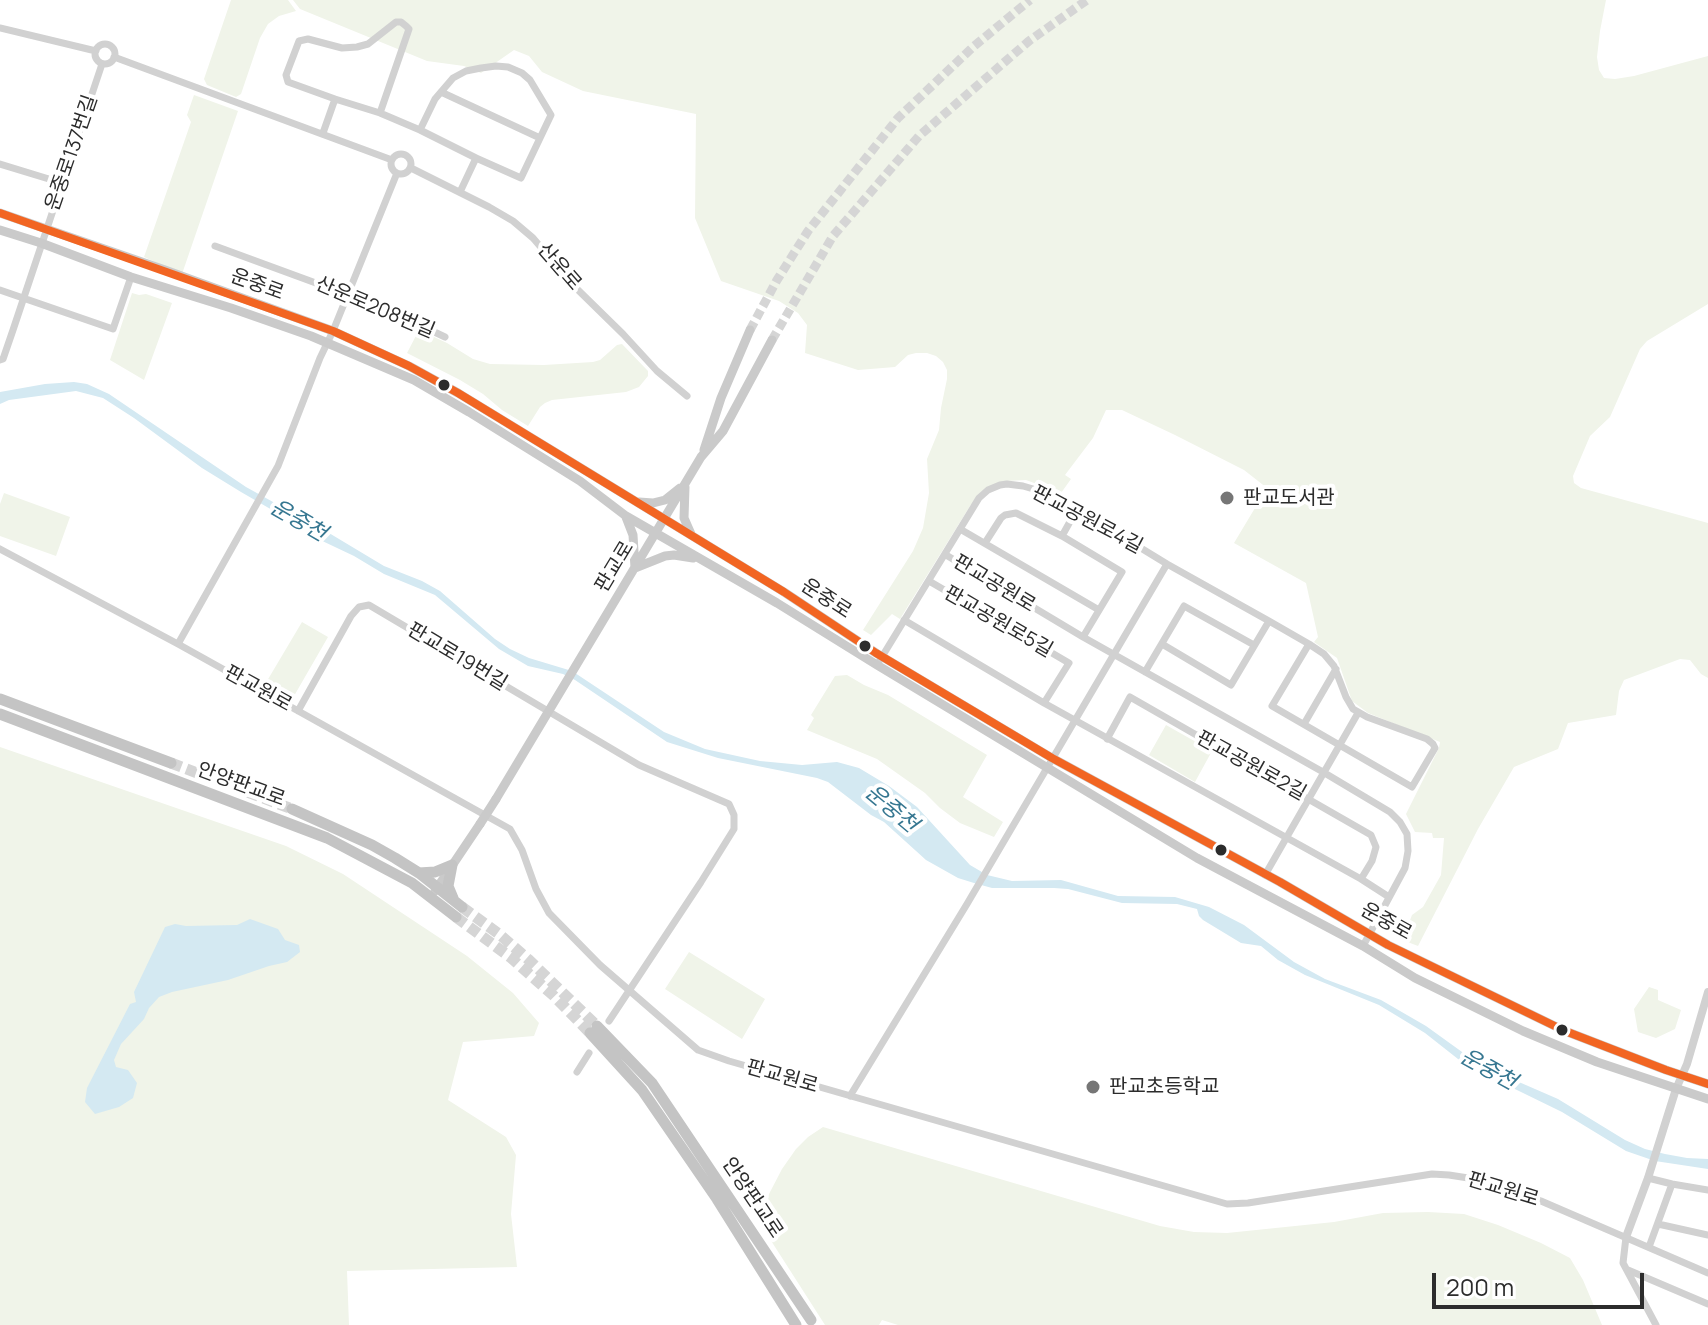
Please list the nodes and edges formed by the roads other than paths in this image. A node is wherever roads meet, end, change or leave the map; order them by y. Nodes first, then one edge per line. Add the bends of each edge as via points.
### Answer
1 (0, 28) edge
2 (96, 51) junction
3 (114, 57) junction
4 (102, 64) junction
5 (441, 92) junction
6 (335, 99) junction
7 (380, 113) junction
8 (420, 130) junction
9 (323, 133) junction
10 (540, 138) junction
11 (476, 158) junction
12 (392, 160) junction
13 (0, 164) edge
14 (411, 168) junction
15 (397, 173) junction
16 (62, 183) junction
17 (460, 192) junction
18 (0, 213) edge
19 (46, 229) junction
20 (0, 230) edge
21 (41, 243) junction
22 (215, 246) dead end
23 (131, 277) junction
24 (0, 290) edge
25 (347, 295) junction
26 (23, 298) junction
27 (750, 330) tunnel mouth
28 (333, 331) junction
29 (445, 337) dead end
30 (772, 340) tunnel mouth
31 (328, 342) junction
32 (0, 360) edge
33 (687, 396) dead end
34 (701, 457) junction
35 (686, 484) junction
36 (635, 502) junction
37 (1077, 509) junction
38 (626, 516) junction
39 (664, 520) junction
40 (960, 529) junction
41 (656, 534) junction
42 (1062, 536) junction
43 (701, 543) junction
44 (985, 543) junction
45 (0, 549) edge
46 (946, 555) junction
47 (696, 558) junction
48 (1167, 564) junction
49 (635, 568) junction
50 (929, 581) junction
51 (1099, 610) junction
52 (904, 620) junction
53 (1269, 621) junction
54 (1083, 637) junction
55 (178, 644) junction
56 (1162, 644) junction
57 (1309, 644) junction
58 (1254, 645) junction
59 (1113, 654) junction
60 (880, 661) junction
61 (1336, 669) junction
62 (1145, 672) junction
63 (0, 699) edge
64 (1044, 703) junction
65 (298, 711) junction
66 (549, 712) junction
67 (1358, 713) junction
68 (0, 714) edge
69 (1074, 720) junction
70 (1304, 724) junction
71 (1107, 739) junction
72 (1339, 745) junction
73 (1050, 762) junction
74 (171, 763) tunnel mouth
75 (1323, 772) junction
76 (1308, 798) junction
77 (292, 809) tunnel mouth
78 (1286, 838) junction
79 (452, 865) junction
80 (419, 873) junction
81 (1265, 875) junction
82 (1361, 879) junction
83 (434, 892) junction
84 (1389, 897) junction
85 (1369, 934) junction
86 (1363, 946) junction
87 (630, 990) junction
88 (1708, 992) edge
89 (599, 1027) junction
90 (589, 1053) dead end
91 (577, 1072) dead end
92 (1682, 1075) junction
93 (1708, 1084) edge
94 (1676, 1089) junction
95 (850, 1096) junction
96 (1708, 1099) edge
97 (1648, 1178) junction
98 (1672, 1184) junction
99 (1708, 1190) edge
100 (1658, 1224) junction
101 (1708, 1235) edge
102 (1626, 1237) junction
103 (1649, 1247) junction
104 (1628, 1270) junction
105 (1708, 1273) edge
106 (1708, 1304) edge
107 (811, 1320) dead end
108 (796, 1325) edge
109 (1656, 1325) edge

1 - 2 street
2 - 3 street via 108,45
2 - 4 street
3 - 4 street
3 - 9 street
4 - 16 street, 운중로137번길
5 - 8 street
5 - 10 street
5 - 10 street via 466,71 496,66 522,73 551,115
6 - 7 street
6 - 7 street via 288,82 299,41 357,47 401,22 409,29
6 - 9 street
7 - 8 street
8 - 11 street
9 - 12 street
10 - 11 street via 521,178
11 - 17 street
12 - 14 street via 406,155
12 - 15 street
13 - 16 street
14 - 15 street
14 - 17 street, 산운로
15 - 25 street
16 - 19 street, 운중로137번길
17 - 33 street, 산운로 via 533,238 575,287
18 - 19 main road, 운중로
19 - 21 street, 운중로137번길
19 - 28 main road, 운중로
20 - 21 main road, 운중로
21 - 23 main road, 운중로
21 - 26 street, 운중로137번길
22 - 25 street, 산운로208번길
23 - 26 street via 113,329
23 - 31 main road, 운중로
24 - 26 street
25 - 28 street
25 - 29 street, 산운로208번길
26 - 32 street, 운중로137번길
27 - 34 main road, 판교로
28 - 31 street
28 - 36 main road, 운중로 via 458,393
30 - 34 main road, 판교로 via 723,431
31 - 38 main road, 운중로 via 439,394 580,481
31 - 55 street via 275,471
34 - 35 main road, 판교로
35 - 36 main road via 665,500
35 - 39 main road, 판교로
35 - 43 main road via 686,525
36 - 39 main road, 운중로
37 - 40 street, 판교공원로4길 via 1040,491 1007,484 983,494
37 - 42 street
37 - 48 street, 판교공원로4길
38 - 41 main road, 운중로
38 - 49 main road
39 - 41 main road, 판교로
39 - 43 main road, 운중로
40 - 44 street
40 - 46 street, 판교공원로4길
41 - 47 main road, 운중로
41 - 49 main road, 판교로
42 - 44 street via 1010,513
42 - 51 street via 1122,572
43 - 60 main road, 운중로 via 784,592
44 - 51 street
45 - 55 street, 판교원로
46 - 50 street, 판교공원로
46 - 54 street, 판교공원로
47 - 49 main road via 665,556
47 - 60 main road, 운중로
48 - 53 street, 판교공원로4길
48 - 59 street
49 - 66 main road, 판교로
50 - 52 street, 판교공원로
50 - 64 street, 판교공원로5길 via 1069,663
51 - 54 street
52 - 60 street, 판교공원로
52 - 64 street
53 - 57 street, 판교공원로4길
53 - 58 street
54 - 59 street, 판교공원로
55 - 65 street, 판교원로
56 - 58 street via 1184,606
56 - 58 street via 1231,685
56 - 62 street
57 - 61 street, 판교공원로4길
57 - 70 street via 1272,706
59 - 62 street, 판교공원로
59 - 69 street
60 - 73 main road, 운중로
61 - 67 street via 1349,704
61 - 70 street
62 - 75 street, 판교공원로
63 - 74 main road, 안양판교로
64 - 69 street
65 - 66 street, 판교로19번길 via 351,616 369,605
65 - 87 street, 판교원로 via 510,829 549,913
66 - 79 main road, bridge
66 - 87 street, 판교로19번길 via 639,765 723,800 734,815 731,834
67 - 72 street
67 - 72 street via 1427,739 1435,748 1412,787
68 - 83 main road, 안양판교로 via 327,838
69 - 71 street
69 - 73 street
70 - 72 street
71 - 76 street, 판교공원로2길 via 1130,697
71 - 78 street
72 - 75 street
73 - 81 main road, 운중로
73 - 86 main road, 운중로 via 1197,858
73 - 95 street
75 - 76 street
75 - 84 street, 판교공원로 via 1390,812 1407,834 1405,868
76 - 78 street
76 - 82 street, 판교공원로2길 via 1371,835 1376,847
77 - 80 main road, 안양판교로
78 - 81 street
78 - 82 street
79 - 80 main road
79 - 83 main road
79 - 83 main road, 안양판교로 via 448,886 458,909
80 - 83 main road, 안양판교로
81 - 85 main road, 운중로
82 - 84 street
84 - 85 street, 판교공원로
85 - 86 street, 판교공원로
85 - 92 main road, 운중로 via 1565,1031
86 - 94 main road, 운중로 via 1523,1031
87 - 89 street, 판교로19번길
87 - 95 street, 판교원로 via 698,1050
88 - 92 street
89 - 107 main road, 안양판교로 via 652,1083
89 - 108 main road, 안양판교로
90 - 91 street
92 - 93 main road, 운중로
92 - 94 street
94 - 96 main road, 운중로
94 - 97 street
95 - 102 street, 판교원로 via 1216,1202 1238,1204 1449,1175 1493,1183
97 - 98 street
97 - 102 street
98 - 99 street
98 - 100 street
100 - 101 street
100 - 103 street
102 - 103 street, 판교원로
102 - 104 street via 1623,1263
103 - 105 street, 판교원로
104 - 106 street
104 - 109 street

